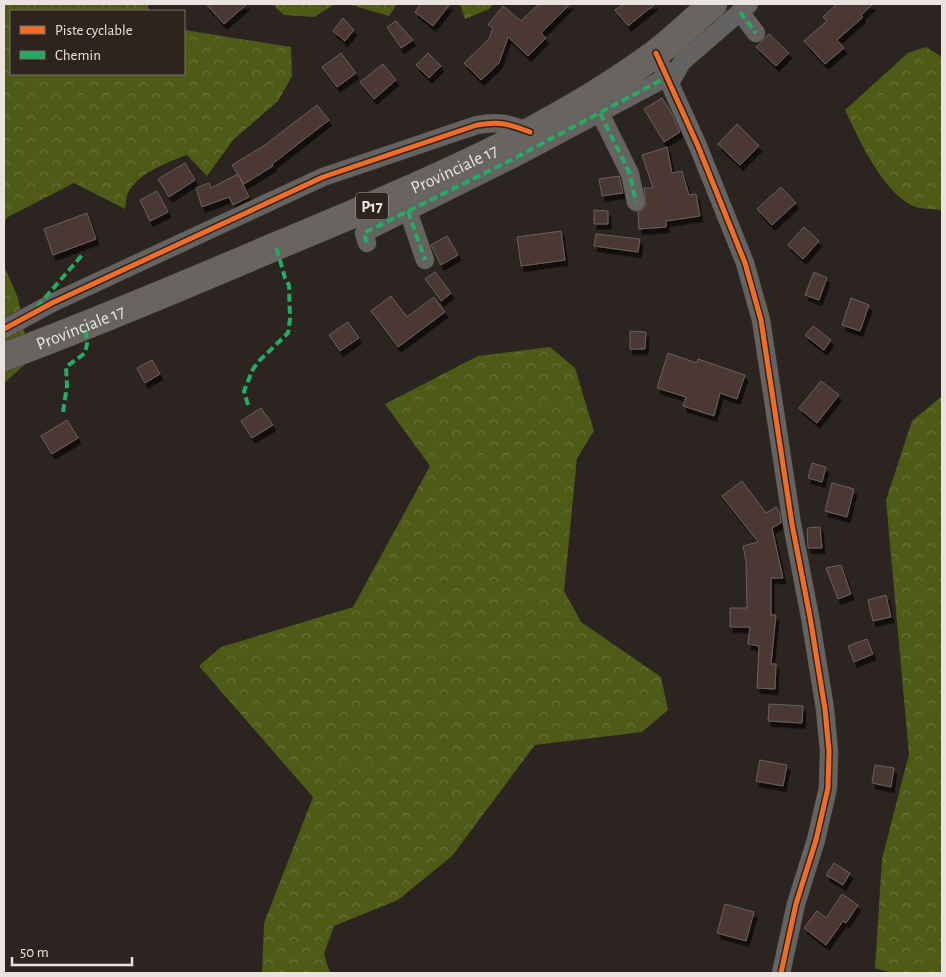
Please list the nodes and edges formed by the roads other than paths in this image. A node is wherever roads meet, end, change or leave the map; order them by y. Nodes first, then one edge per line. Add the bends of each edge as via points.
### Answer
1 (712, 4) edge
2 (744, 8) edge
3 (756, 34) dead end
4 (664, 71) junction
5 (600, 113) junction
6 (530, 132) junction
7 (636, 202) dead end
8 (408, 211) junction
9 (367, 243) dead end
10 (425, 260) dead end
11 (4, 328) edge
12 (4, 357) edge
13 (781, 973) edge

1 - 4 main road, Provinciale 17 / P17
2 - 3 street
2 - 4 street via 682,62
4 - 5 street
4 - 6 main road, Provinciale 17 / P17 via 589,98
4 - 13 street via 745,263 761,320 792,524 825,709 828,788
5 - 7 street via 630,174
5 - 8 street
6 - 11 street via 494,122 477,125 323,177
6 - 12 main road, Provinciale 17 / P17 via 399,194
8 - 9 street via 364,233
8 - 10 street

